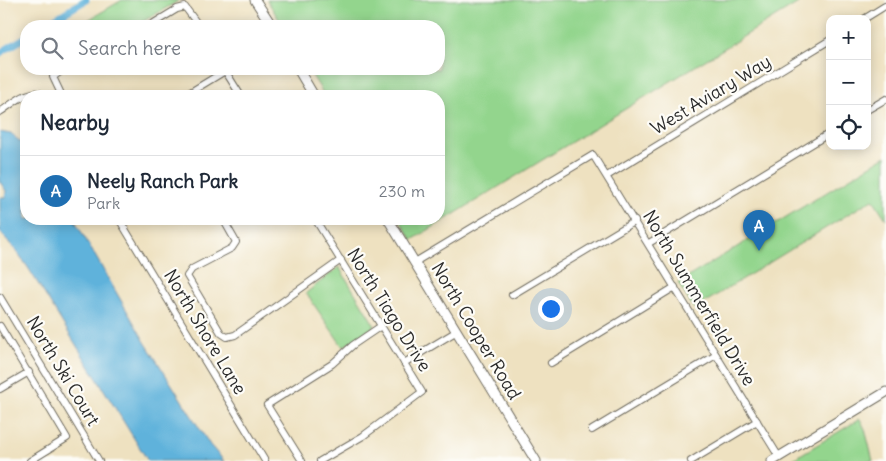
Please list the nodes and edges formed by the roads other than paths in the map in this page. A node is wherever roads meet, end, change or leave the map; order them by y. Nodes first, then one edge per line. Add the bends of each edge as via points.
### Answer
1 (256, 0) edge
2 (884, 5) edge
3 (870, 15) edge
4 (160, 20) edge
5 (194, 20) edge
6 (268, 20) edge
7 (826, 42) edge
8 (56, 75) edge
9 (217, 75) edge
10 (228, 75) edge
11 (302, 75) edge
12 (59, 90) edge
13 (193, 90) edge
14 (237, 90) edge
15 (310, 90) edge
16 (886, 99) edge
17 (20, 100) edge
18 (871, 108) edge
19 (0, 112) edge
20 (826, 135) edge
21 (607, 176) junction
22 (635, 221) junction
23 (123, 225) edge
24 (226, 225) edge
25 (320, 225) edge
26 (392, 225) edge
27 (648, 244) junction
28 (341, 260) junction
29 (415, 262) junction
30 (675, 287) junction
31 (512, 295) dead end
32 (0, 297) edge
33 (0, 326) edge
34 (381, 326) junction
35 (457, 331) junction
36 (716, 354) junction
37 (404, 363) junction
38 (551, 363) dead end
39 (29, 372) junction
40 (0, 389) edge
41 (886, 392) edge
42 (757, 421) junction
43 (592, 430) dead end
44 (776, 459) edge
45 (30, 461) edge
46 (100, 461) edge
47 (265, 461) edge
48 (302, 461) edge
49 (320, 461) edge
50 (536, 461) edge
51 (691, 461) edge

1 - 6 main road
2 - 3 street
4 - 5 street via 186,7
7 - 21 street, West Aviary Way
8 - 12 street via 53,77
9 - 13 street
10 - 14 street
11 - 15 main road
16 - 18 street
17 - 19 street
20 - 27 street
21 - 22 street, North Summerfield Drive
21 - 29 street, North Summerfield Drive via 593,155
22 - 27 street, North Summerfield Drive
22 - 31 street
23 - 47 street, North Shore Lane
24 - 28 street via 236,242 232,248 192,269 187,276 227,338 286,301 318,274
25 - 28 street, North Tiago Drive
26 - 29 main road, North Cooper Road
27 - 30 street, North Summerfield Drive
28 - 34 street, North Tiago Drive
29 - 35 main road, North Cooper Road
30 - 36 street, North Summerfield Drive
30 - 38 street
32 - 46 street, North Ski Court
33 - 39 street
34 - 37 street, North Tiago Drive
34 - 48 street via 332,364 267,405
35 - 37 street
35 - 50 main road, North Cooper Road
36 - 42 street, North Summerfield Drive
36 - 43 street
37 - 49 street, North Tiago Drive via 422,392 363,436
39 - 40 street
39 - 45 street via 67,438
41 - 44 main road
42 - 44 street, North Summerfield Drive
42 - 51 street

